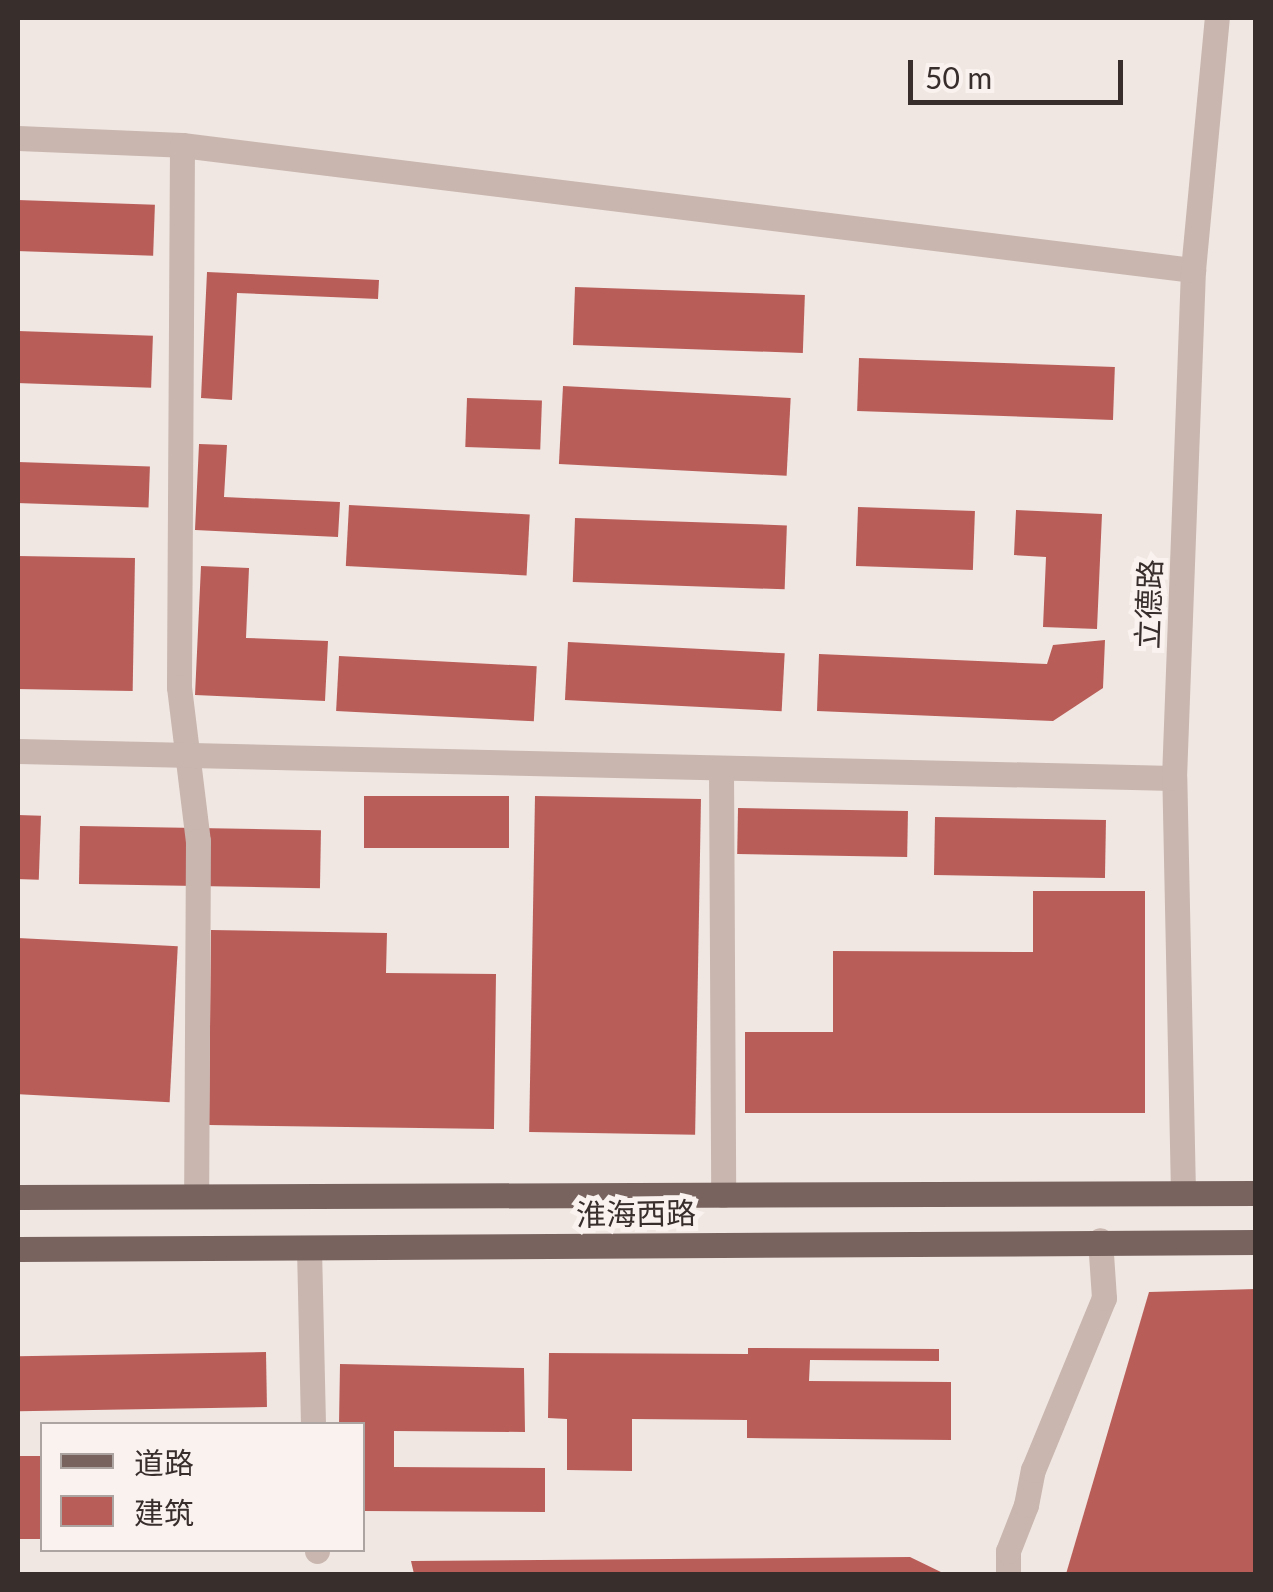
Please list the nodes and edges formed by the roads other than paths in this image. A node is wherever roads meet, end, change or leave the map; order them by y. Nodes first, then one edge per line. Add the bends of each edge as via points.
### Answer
1 (1218, 18) edge
2 (18, 138) edge
3 (182, 145) junction
4 (1192, 270) junction
5 (18, 751) edge
6 (188, 754) junction
7 (721, 768) junction
8 (1174, 778) junction
9 (1183, 1193) junction
10 (1256, 1193) edge
11 (723, 1195) junction
12 (196, 1196) junction
13 (18, 1197) edge
14 (1100, 1240) junction
15 (1256, 1242) edge
16 (310, 1248) junction
17 (18, 1249) edge
18 (313, 1422) edge
19 (1008, 1574) edge

1 - 4 street, 立德路
2 - 3 street
3 - 4 street
3 - 6 street via 180,687
4 - 8 street, 立德路
5 - 6 street
6 - 7 street
6 - 12 street via 198,841
7 - 8 street
7 - 11 street
8 - 9 street, 立德路
9 - 10 main road, 淮海西路
9 - 11 main road, 淮海西路
11 - 12 main road, 淮海西路
12 - 13 main road, 淮海西路
14 - 15 main road, 淮海西路
14 - 16 main road, 淮海西路
14 - 19 street via 1104,1298 1033,1470 1008,1551
16 - 17 main road, 淮海西路
16 - 18 street

